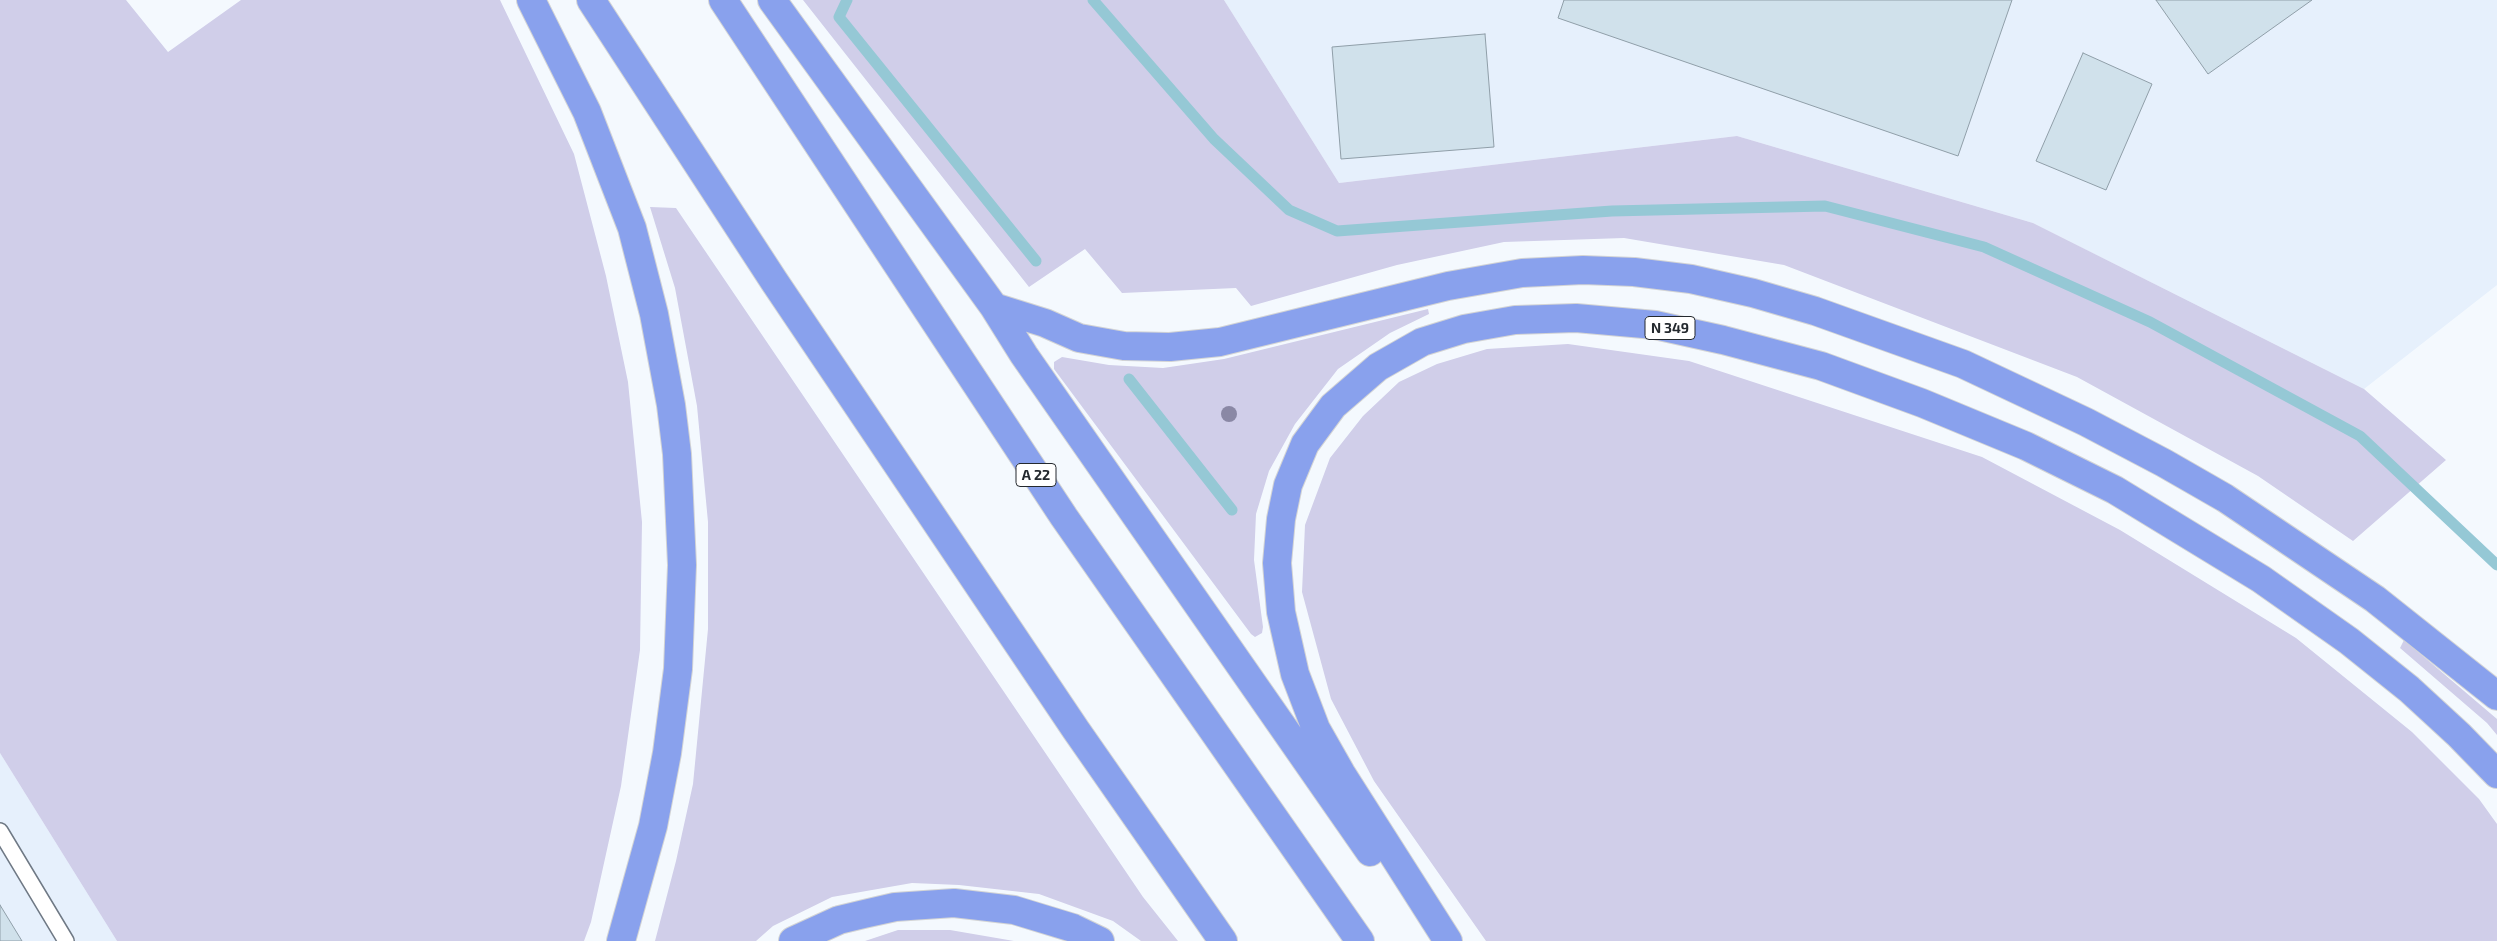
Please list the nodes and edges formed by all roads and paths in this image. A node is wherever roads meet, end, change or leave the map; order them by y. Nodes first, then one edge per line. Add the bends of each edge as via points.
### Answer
1 (531, 0) edge
2 (591, 0) edge
3 (723, 0) edge
4 (772, 0) edge
5 (994, 307) junction
6 (2497, 696) edge
7 (2497, 774) edge
8 (0, 831) edge
9 (66, 941) edge
10 (621, 941) edge
11 (793, 941) edge
12 (1100, 941) edge
13 (1223, 941) edge
14 (1360, 941) edge
15 (1434, 941) edge
16 (1448, 941) edge

1 - 10 highway via 587,112 632,228 654,314 677,454 682,565 678,669 653,826
2 - 13 highway via 1076,730
3 - 14 highway, A 22 via 1069,525
4 - 5 highway
5 - 6 highway via 1046,322 1079,338 1124,346 1170,347 1220,342 1448,286 1522,273 1634,272 1691,279 1752,293 1815,311 1963,364 2164,463 2225,498 2375,599
5 - 15 highway via 1029,364
7 - 16 highway, N 349 via 2459,734 2401,683 2261,578 2115,490 2026,446 1821,366 1723,340 1655,325 1576,318 1515,320 1464,329 1422,342 1378,366 1333,406 1305,444 1288,485 1280,519 1277,563 1281,612 1295,674 1316,729
8 - 9 lane
11 - 12 highway via 839,920 864,914 895,907 954,903 1014,910 1073,928

